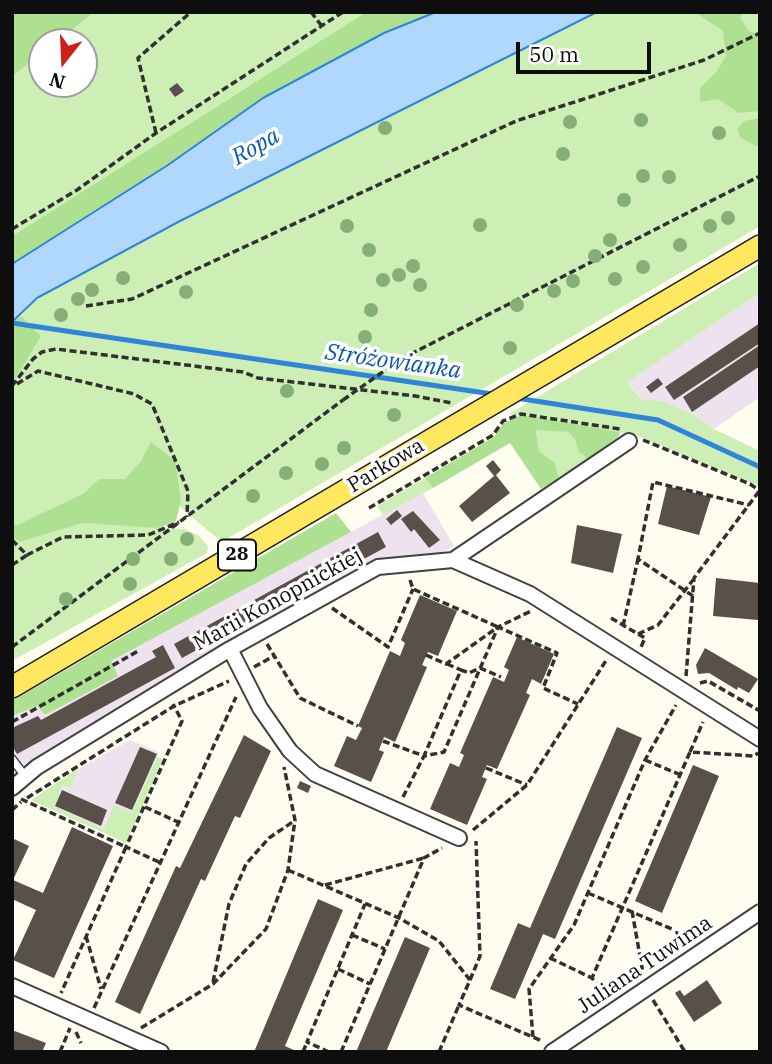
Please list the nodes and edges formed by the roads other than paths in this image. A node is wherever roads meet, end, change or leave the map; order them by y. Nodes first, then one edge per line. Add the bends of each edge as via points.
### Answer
1 (760, 246) edge
2 (633, 439) road end
3 (453, 560) junction
4 (230, 649) junction
5 (12, 687) edge
6 (760, 739) edge
7 (12, 759) edge
8 (26, 777) junction
9 (12, 788) edge
10 (459, 838) dead end
11 (760, 912) edge
12 (12, 986) edge
13 (555, 1050) edge
14 (161, 1052) edge

1 - 5 main road, Parkowa / 28 via 549,370 457,413
2 - 3 street
3 - 4 street, Marii Konopnickiej via 378,567
3 - 6 street via 546,604 686,685 708,708
4 - 8 street, Marii Konopnickiej
4 - 10 street via 277,733 316,774
7 - 8 lane
8 - 9 street, Marii Konopnickiej
11 - 13 street, Juliana Tuwima
12 - 14 street

